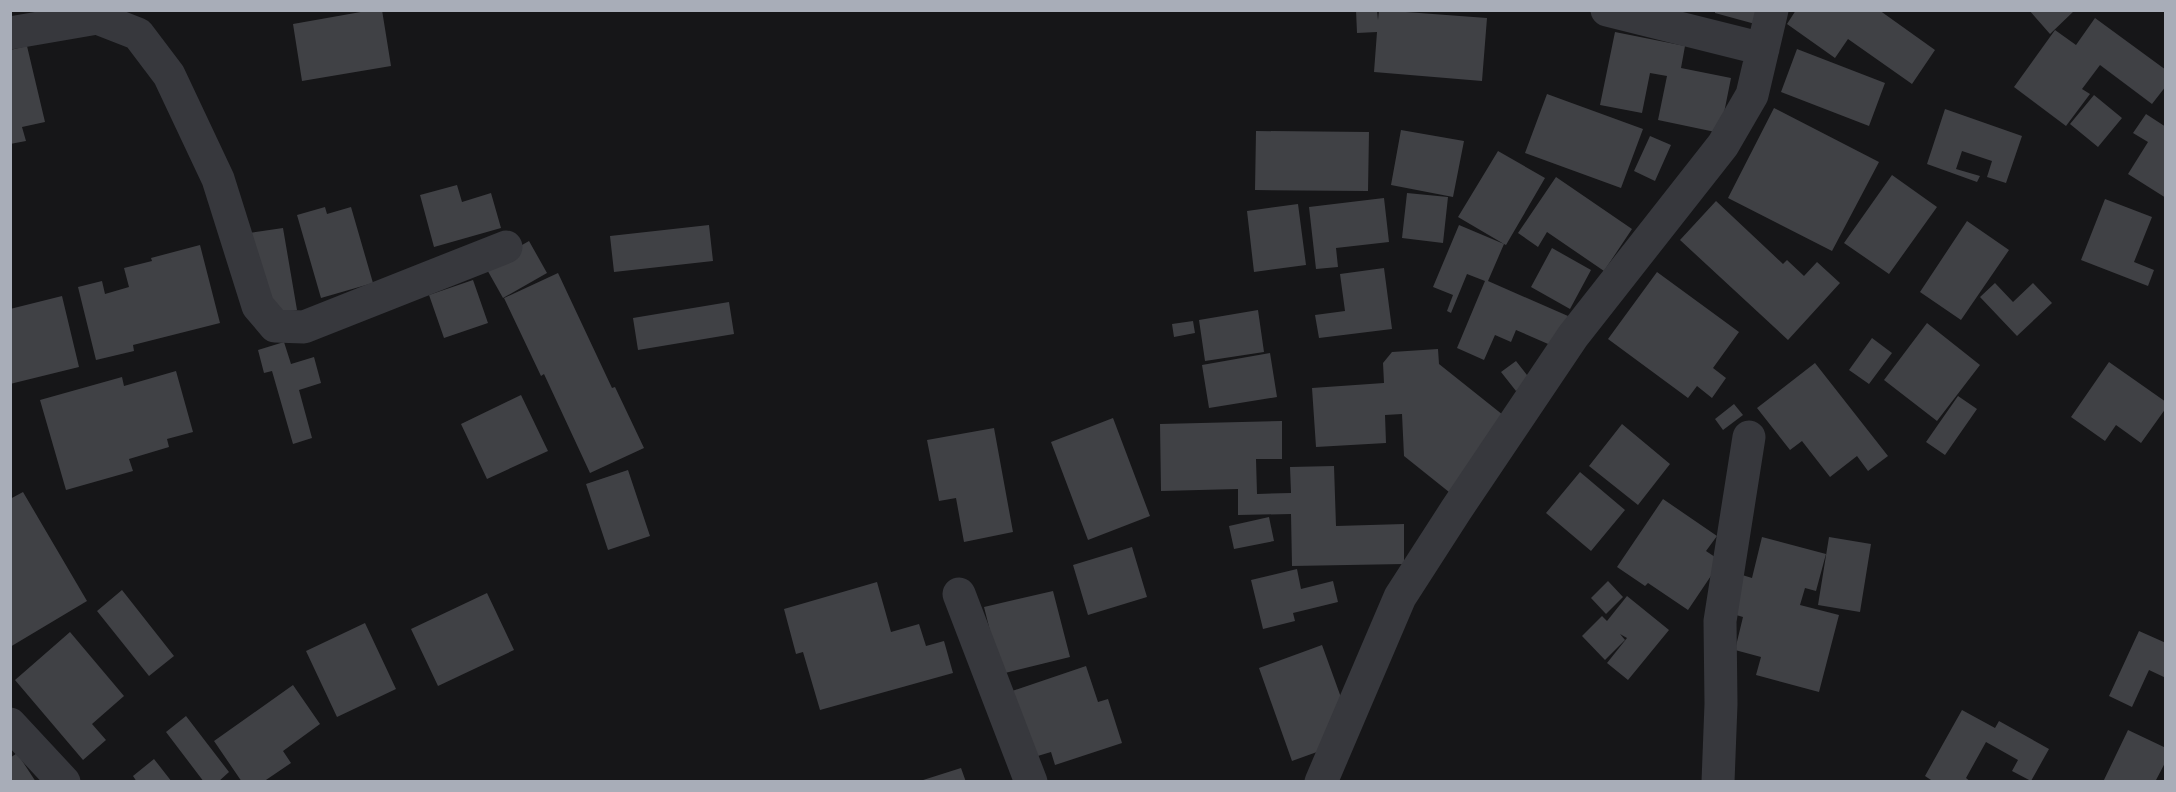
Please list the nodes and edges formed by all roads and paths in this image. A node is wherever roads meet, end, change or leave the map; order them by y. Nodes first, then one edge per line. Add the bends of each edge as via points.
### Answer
1 (1607, 10) edge
2 (1772, 10) edge
3 (10, 33) edge
4 (1763, 49) junction
5 (506, 247) dead end
6 (1749, 437) dead end
7 (958, 594) dead end
8 (10, 724) edge
9 (64, 782) edge
10 (1031, 782) edge
11 (1321, 782) edge
12 (1718, 782) edge

1 - 4 street
2 - 4 street
3 - 5 street via 97,18 138,34 169,75 218,179 258,306 275,326 304,327
4 - 11 street via 1752,95 1723,145 1573,336 1400,597
6 - 12 street via 1720,621
7 - 10 street
8 - 9 street

